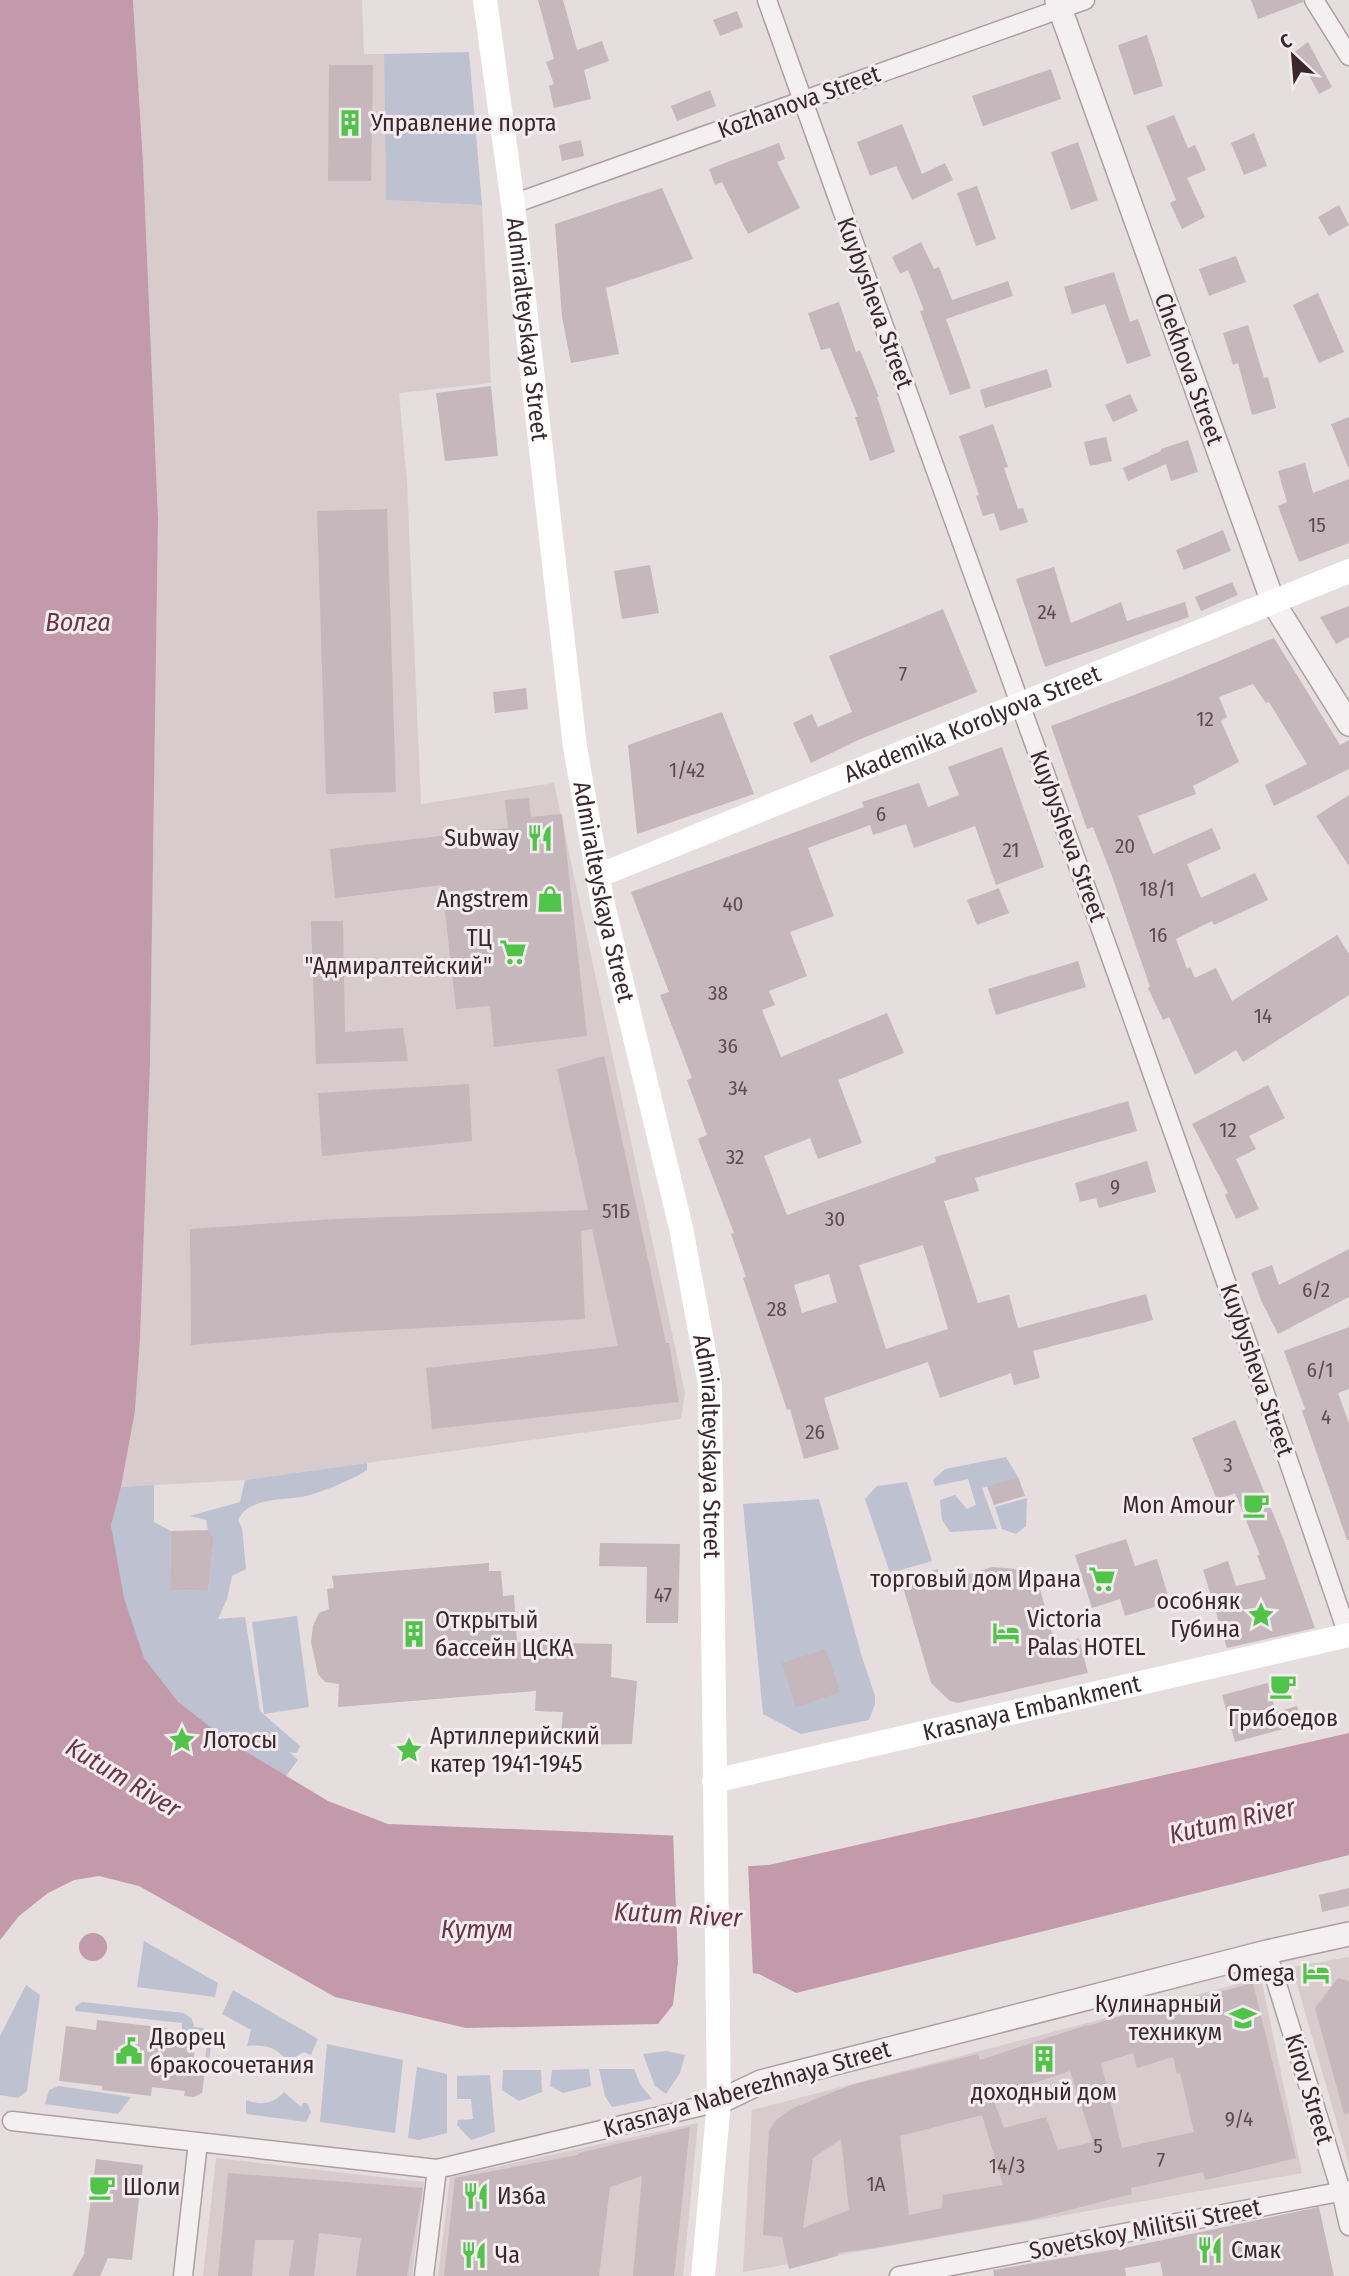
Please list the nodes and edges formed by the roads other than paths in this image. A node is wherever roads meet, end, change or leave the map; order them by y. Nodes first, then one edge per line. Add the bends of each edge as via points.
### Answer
1 (485, 0) edge
2 (766, 0) edge
3 (1085, 0) edge
4 (1314, 0) edge
5 (1058, 5) edge
6 (1349, 56) edge
7 (802, 101) junction
8 (513, 204) junction
9 (1349, 571) edge
10 (1273, 602) junction
11 (1021, 705) junction
12 (1349, 724) edge
13 (598, 876) junction
14 (1349, 1635) edge
15 (714, 1781) junction
16 (1349, 1934) edge
17 (1267, 1952) junction
18 (719, 2102) junction
19 (12, 2121) dead end
20 (198, 2142) junction
21 (437, 2169) junction
22 (1345, 2191) edge
23 (1349, 2226) edge
24 (183, 2276) edge
25 (424, 2276) edge
26 (703, 2276) edge
27 (899, 2276) edge

1 - 8 main road, Admiralteyskaya Street
2 - 7 street, Kuybysheva Street
3 - 5 street, Kozhanova Street
4 - 6 street
5 - 7 street, Kozhanova Street
5 - 10 street, Chekhova Street
7 - 8 street, Kozhanova Street
7 - 11 street, Kuybysheva Street
8 - 13 main road, Admiralteyskaya Street via 575,747
9 - 10 main road, Akademika Korolyova Street
10 - 11 main road, Akademika Korolyova Street
10 - 12 street, Chekhova Street
11 - 13 main road, Akademika Korolyova Street
11 - 14 street, Kuybysheva Street
13 - 15 main road, Admiralteyskaya Street via 681,1228 710,1384
14 - 15 main road, Krasnaya Embankment
15 - 18 main road, Admiralteyskaya Street
16 - 17 street, Krasnaya Naberezhnaya Street
17 - 18 street, Krasnaya Naberezhnaya Street via 761,2082
17 - 22 street, Kirov Street
18 - 21 street, Krasnaya Naberezhnaya Street
18 - 26 main road
19 - 20 street, Krasnaya Naberezhnaya Street
20 - 21 street, Krasnaya Naberezhnaya Street
20 - 24 street
21 - 25 street
22 - 23 street, Kirov Street
22 - 27 street, Sovetskoy Militsii Street

